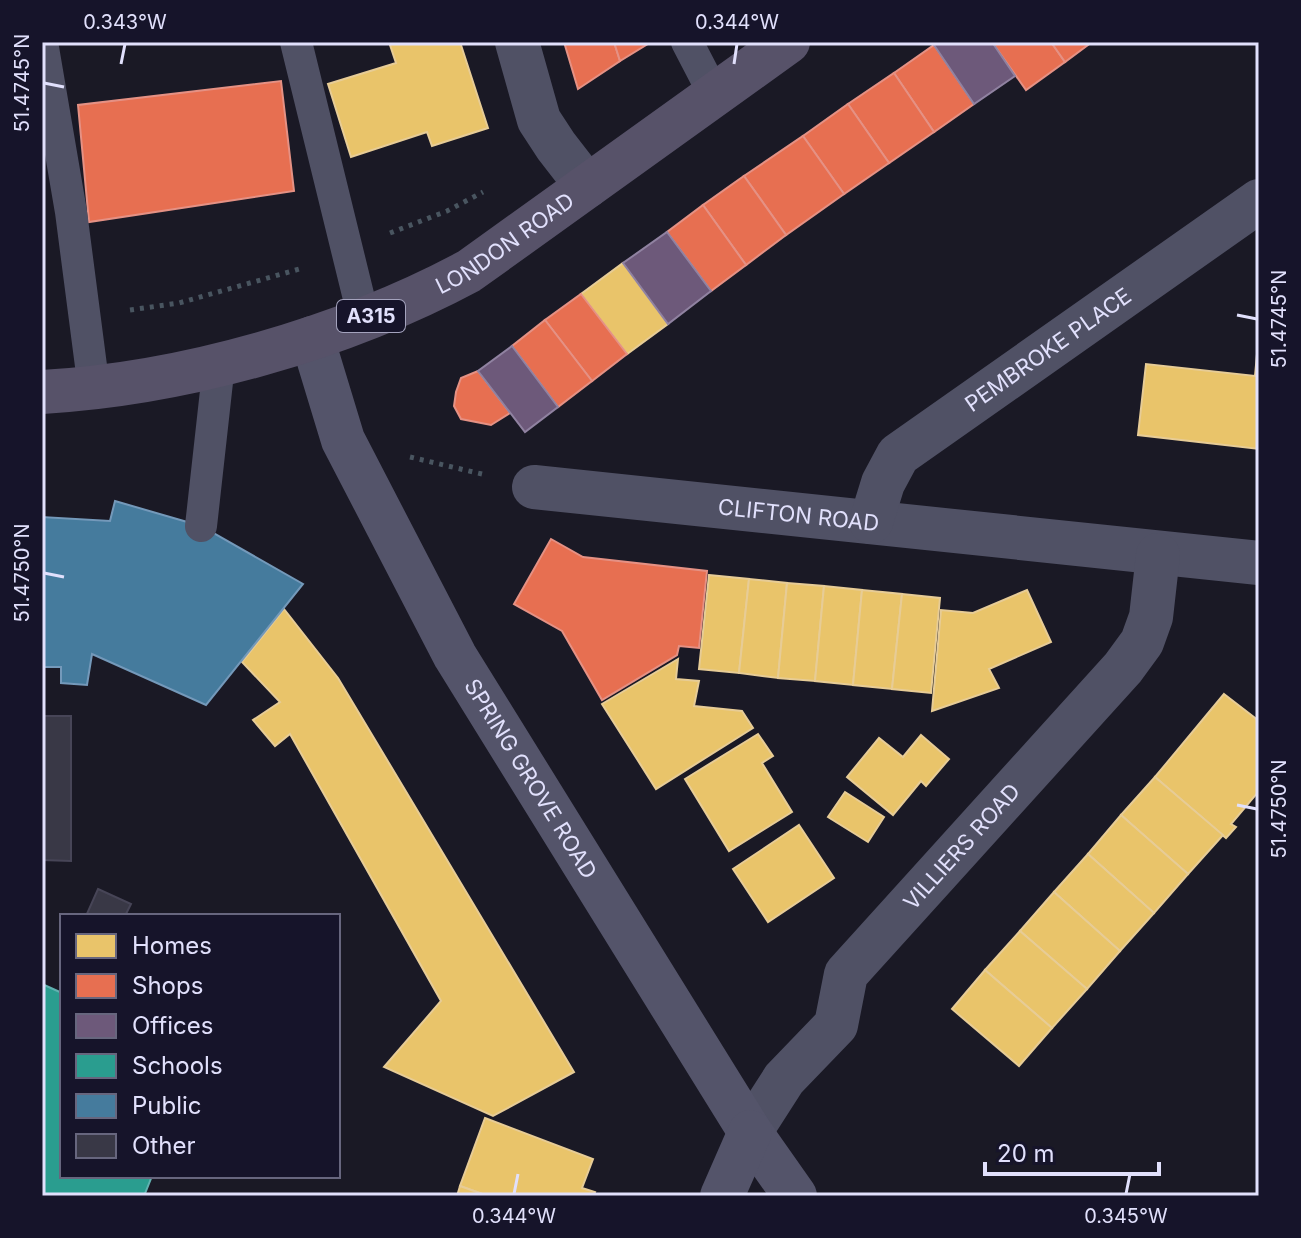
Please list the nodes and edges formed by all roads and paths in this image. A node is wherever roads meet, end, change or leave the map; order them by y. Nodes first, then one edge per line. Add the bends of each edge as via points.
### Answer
1 (42, 42) edge
2 (296, 42) edge
3 (517, 42) edge
4 (687, 42) edge
5 (788, 42) edge
6 (714, 94) junction
7 (587, 186) junction
8 (1259, 201) edge
9 (364, 319) junction
10 (312, 338) junction
11 (219, 364) junction
12 (94, 389) junction
13 (42, 392) edge
14 (343, 440) junction
15 (534, 487) joint
16 (871, 522) junction
17 (201, 526) dead end
18 (1158, 555) junction
19 (1259, 563) edge
20 (750, 1132) junction
21 (722, 1196) edge
22 (795, 1196) edge

1 - 12 lane
2 - 9 lane
3 - 7 street via 539,120
4 - 6 lane
5 - 6 main road, LONDON ROAD / A315
6 - 7 main road, LONDON ROAD / A315
7 - 9 main road, LONDON ROAD / A315 via 469,271
8 - 16 street, PEMBROKE PLACE via 898,455
9 - 10 main road, LONDON ROAD / A315
10 - 11 main road, LONDON ROAD / A315
10 - 14 main road, SPRING GROVE ROAD
11 - 12 main road, LONDON ROAD / A315
11 - 17 lane
12 - 13 main road, LONDON ROAD / A315
14 - 15 path
14 - 20 main road, SPRING GROVE ROAD via 455,656
15 - 16 street, CLIFTON ROAD
16 - 18 street, CLIFTON ROAD
18 - 19 street, CLIFTON ROAD
18 - 20 street, VILLIERS ROAD via 1151,617 1142,642 846,974 836,1025 784,1079
20 - 21 main road
20 - 22 main road, SPRING GROVE ROAD

